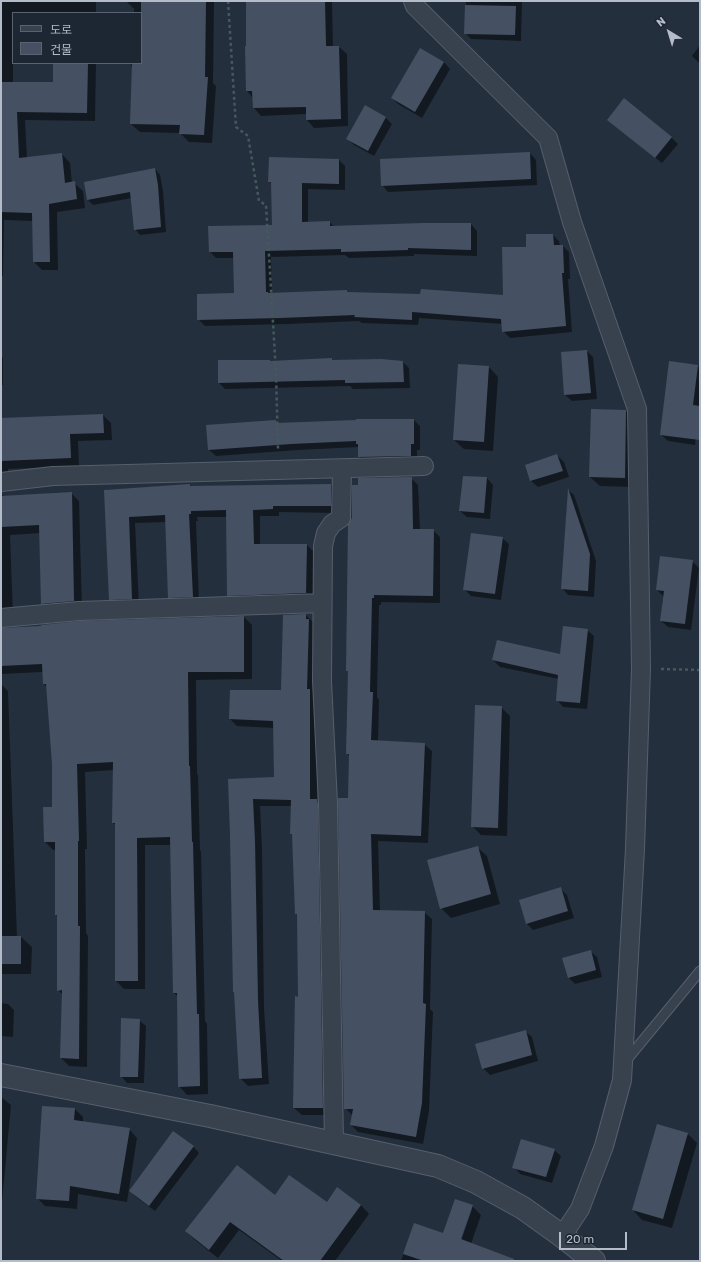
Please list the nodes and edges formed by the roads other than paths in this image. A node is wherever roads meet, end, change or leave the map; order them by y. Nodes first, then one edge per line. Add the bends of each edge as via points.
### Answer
1 (413, 1) edge
2 (424, 466) dead end
3 (342, 469) junction
4 (1, 482) edge
5 (322, 603) junction
6 (1, 618) edge
7 (700, 971) edge
8 (623, 1065) junction
9 (1, 1075) edge
10 (334, 1143) junction
11 (562, 1236) junction
12 (594, 1261) edge

1 - 8 street via 415,6 548,138 572,222 637,409 641,668 635,849
2 - 3 street
3 - 4 street via 53,476
3 - 5 street via 341,518 332,524 326,533 323,546
5 - 6 street via 79,611
5 - 10 street
7 - 8 lane
8 - 11 street via 622,1080 604,1146 580,1209
9 - 10 street
10 - 11 street via 438,1166 476,1182 523,1208
11 - 12 street

